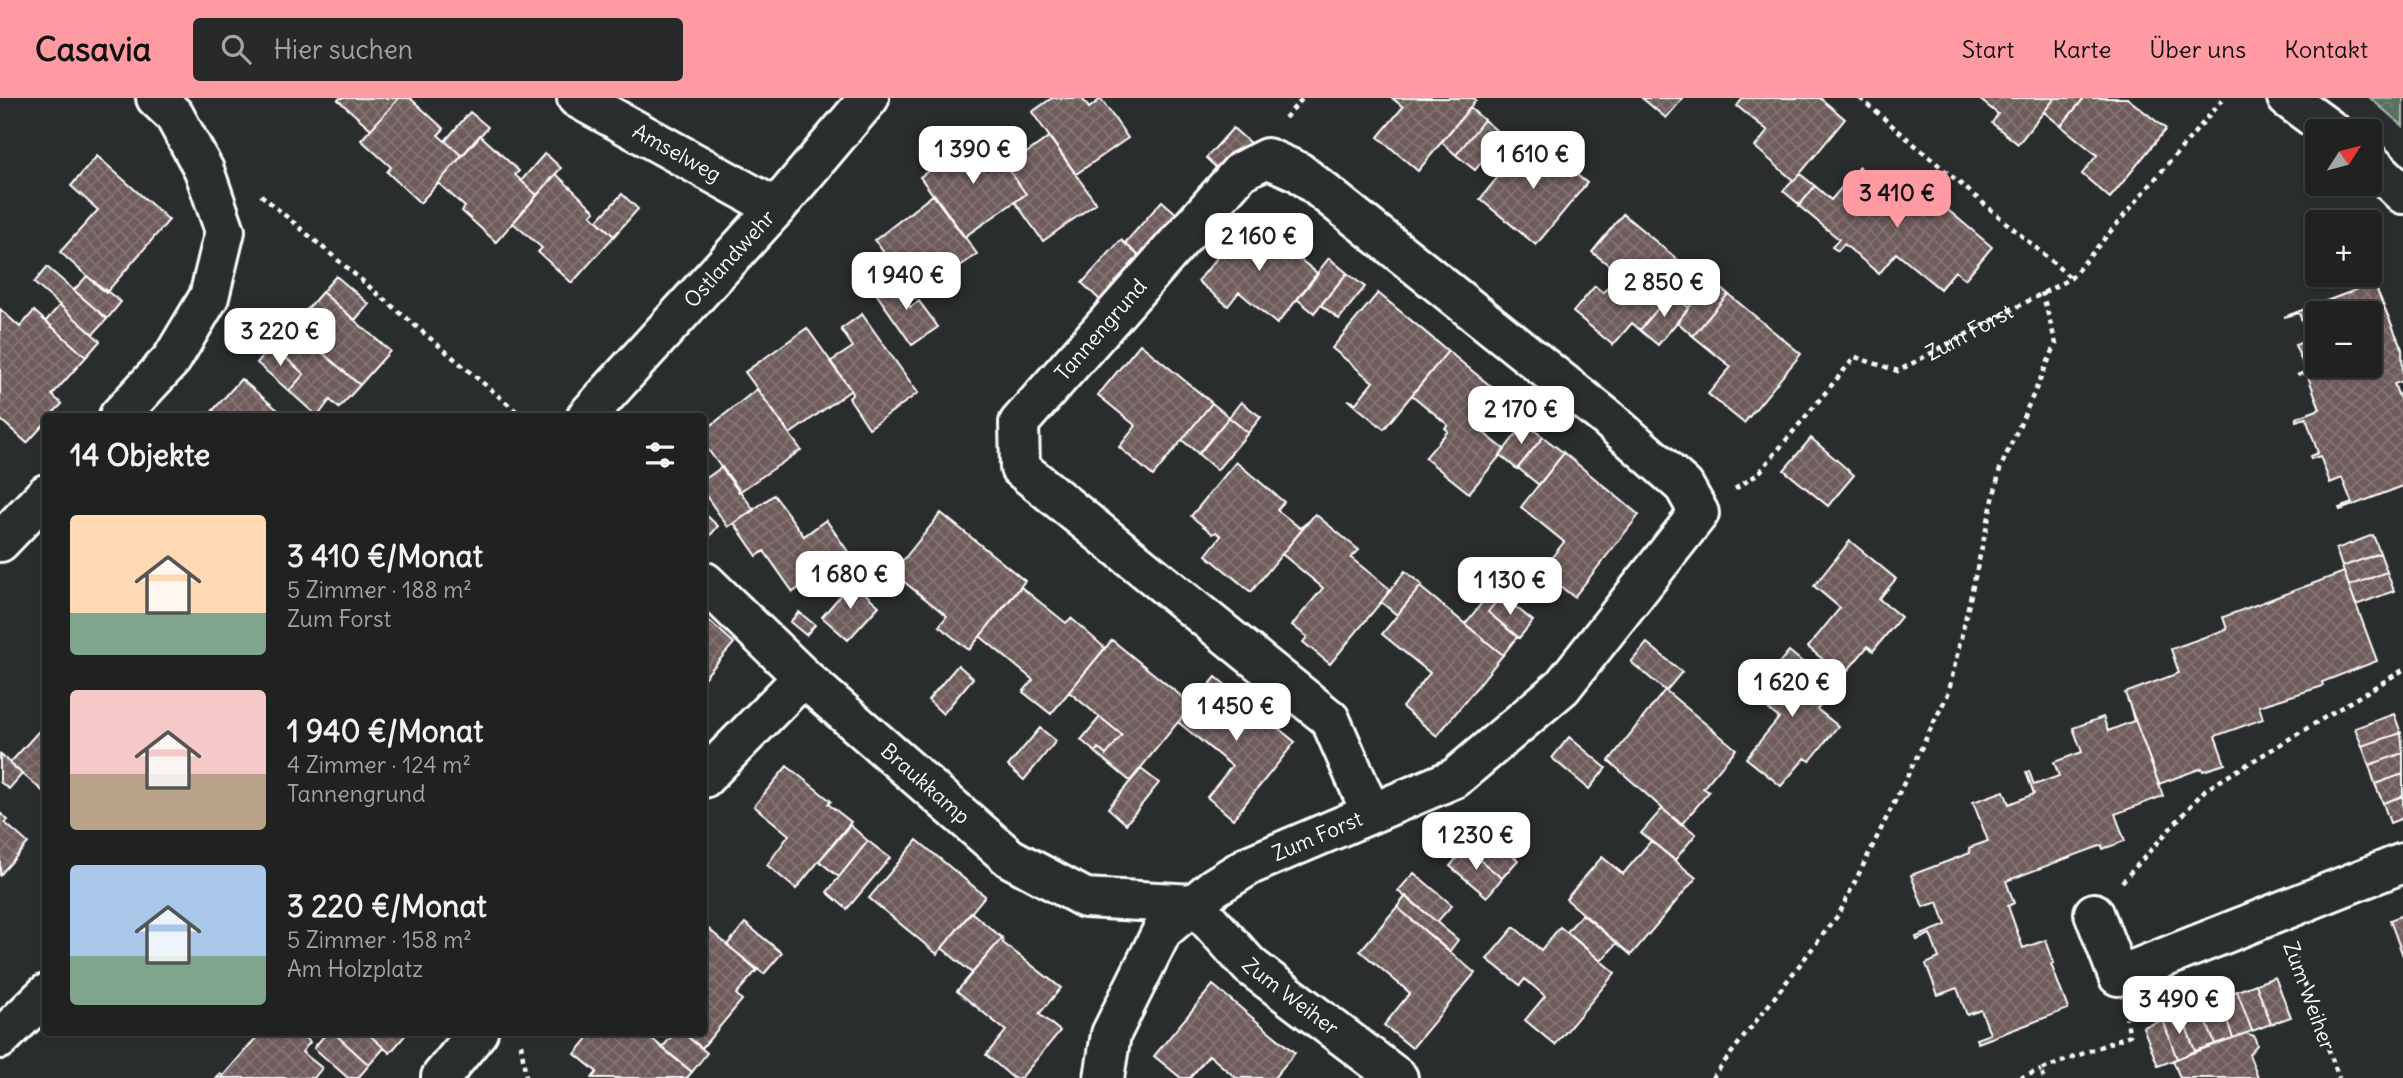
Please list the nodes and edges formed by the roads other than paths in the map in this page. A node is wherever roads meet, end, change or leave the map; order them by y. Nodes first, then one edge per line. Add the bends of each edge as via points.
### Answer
1 (156, 98) edge
2 (577, 98) edge
3 (869, 98) edge
4 (2287, 98) edge
5 (2316, 119) edge
6 (2382, 174) edge
7 (2403, 194) edge
8 (776, 208) junction
9 (122, 413) edge
10 (590, 413) edge
11 (1607, 418) joint
12 (42, 498) edge
13 (0, 542) edge
14 (707, 584) edge
15 (803, 677) junction
16 (707, 775) edge
17 (1371, 813) junction
18 (2403, 863) edge
19 (1194, 904) junction
20 (2094, 913) road end
21 (42, 998) edge
22 (475, 1036) edge
23 (0, 1039) edge
24 (441, 1077) edge
25 (1104, 1078) edge
26 (1398, 1078) edge

1 - 9 street via 174,115 204,170 225,230 209,297 172,359
2 - 8 street, Amselweg
3 - 8 street, Ostlandwehr
4 - 5 street
6 - 7 street
8 - 10 street, Ostlandwehr
11 - 17 street, Zum Forst via 1684,486 1699,513 1562,687 1455,778
11 - 17 street, Tannengrund via 1299,172 1267,158 1241,171 1019,423 1020,468 1330,719
12 - 13 street
14 - 15 street, Braukkamp
15 - 16 street
15 - 19 street, Braukkamp via 1010,858 1085,898
17 - 19 street, Zum Forst via 1250,865
18 - 20 street, Zum Weiher via 2118,976
19 - 25 street, Zum Forst via 1163,931 1111,1034
19 - 26 street, Zum Weiher via 1250,966
21 - 23 street
22 - 24 street

